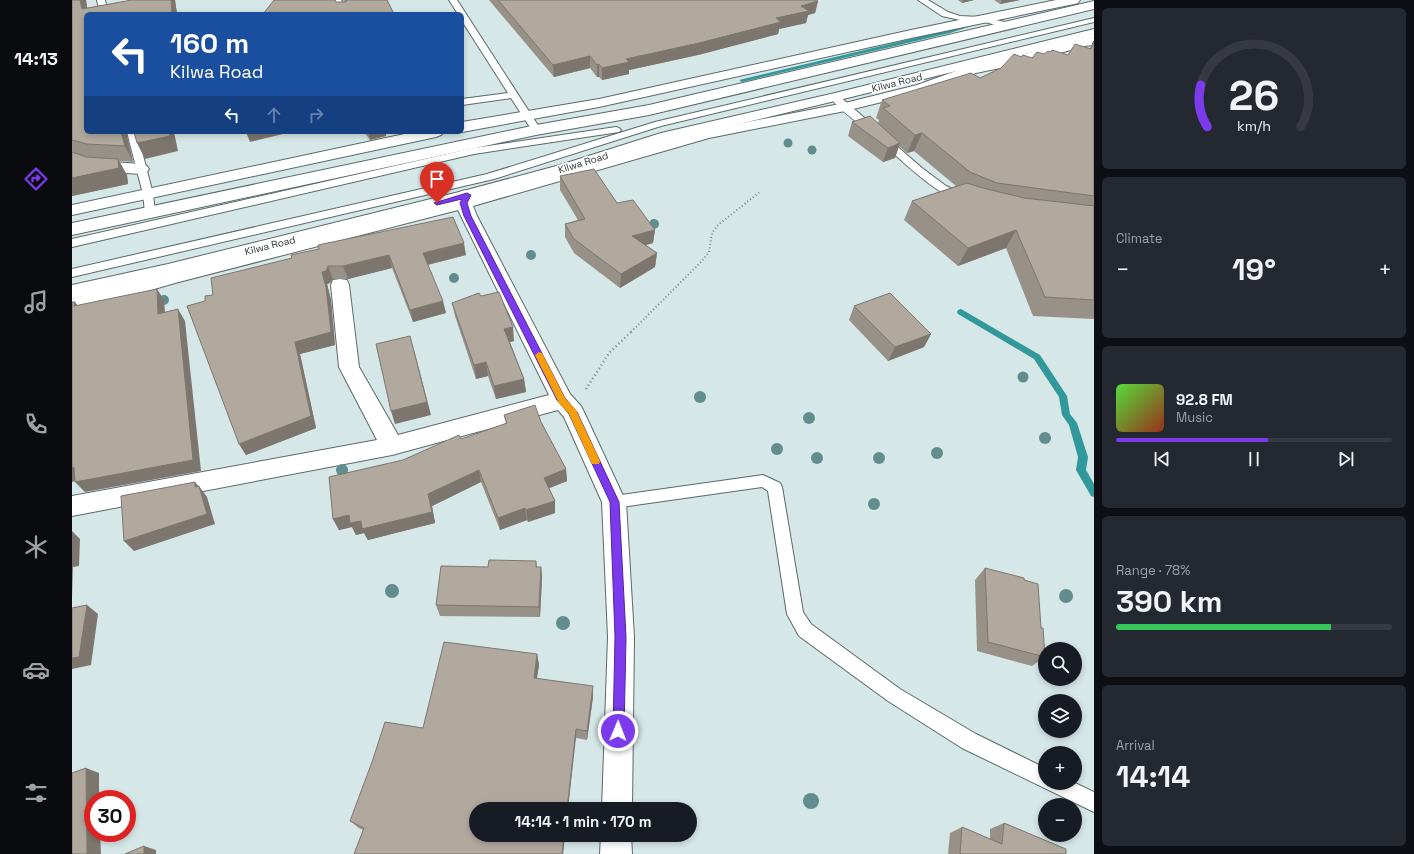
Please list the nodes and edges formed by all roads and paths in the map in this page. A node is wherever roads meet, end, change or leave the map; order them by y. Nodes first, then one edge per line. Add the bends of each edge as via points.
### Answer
1 (101, 0) edge
2 (337, 0) edge
3 (453, 0) edge
4 (922, 0) edge
5 (1074, 0) edge
6 (1094, 5) edge
7 (104, 12) edge
8 (344, 12) edge
9 (461, 12) edge
10 (464, 17) edge
11 (981, 19) junction
12 (1094, 20) edge
13 (1007, 25) junction
14 (1094, 33) edge
15 (1094, 41) edge
16 (512, 95) junction
17 (464, 102) edge
18 (840, 102) junction
19 (525, 115) junction
20 (658, 124) junction
21 (464, 127) edge
22 (536, 130) junction
23 (132, 134) edge
24 (426, 134) edge
25 (72, 160) edge
26 (141, 169) junction
27 (761, 191) dead end
28 (148, 194) junction
29 (466, 199) junction
30 (970, 201) edge
31 (72, 210) edge
32 (150, 212) junction
33 (72, 229) edge
34 (72, 243) edge
35 (72, 273) edge
36 (340, 285) dead end
37 (72, 292) edge
38 (72, 306) edge
39 (567, 406) junction
40 (392, 446) junction
41 (614, 502) junction
42 (72, 506) edge
43 (1038, 775) edge
44 (1069, 790) edge
45 (617, 802) edge
46 (1094, 802) edge
47 (616, 842) edge
48 (616, 854) edge

1 - 7 lane
2 - 8 lane
3 - 9 lane
4 - 11 lane via 945,14
5 - 11 main road
6 - 13 main road
10 - 16 lane
11 - 13 lane
11 - 19 main road via 600,103
12 - 20 lane
13 - 22 main road via 649,110
14 - 18 main road, Kilwa Road
15 - 18 main road via 972,70 922,88
16 - 17 lane
16 - 19 lane
18 - 29 main road via 707,134
18 - 30 lane via 930,179 942,188
19 - 21 main road
19 - 22 lane
20 - 34 lane via 474,151
20 - 35 lane via 490,177
22 - 32 main road
23 - 26 lane
24 - 28 main road
25 - 26 main road via 96,166
26 - 28 lane
27 - 39 path via 718,225 712,233 709,252 702,261 609,353
28 - 31 main road
28 - 32 lane
29 - 37 main road, Kilwa Road
29 - 38 main road via 173,276
29 - 39 main road via 468,216
32 - 33 main road
36 - 40 main road via 349,367
39 - 40 main road
39 - 41 main road
40 - 42 main road
41 - 43 lane via 763,482 775,487 795,614 804,630 900,699 969,741
41 - 45 main road via 621,637
44 - 46 lane
47 - 48 main road

